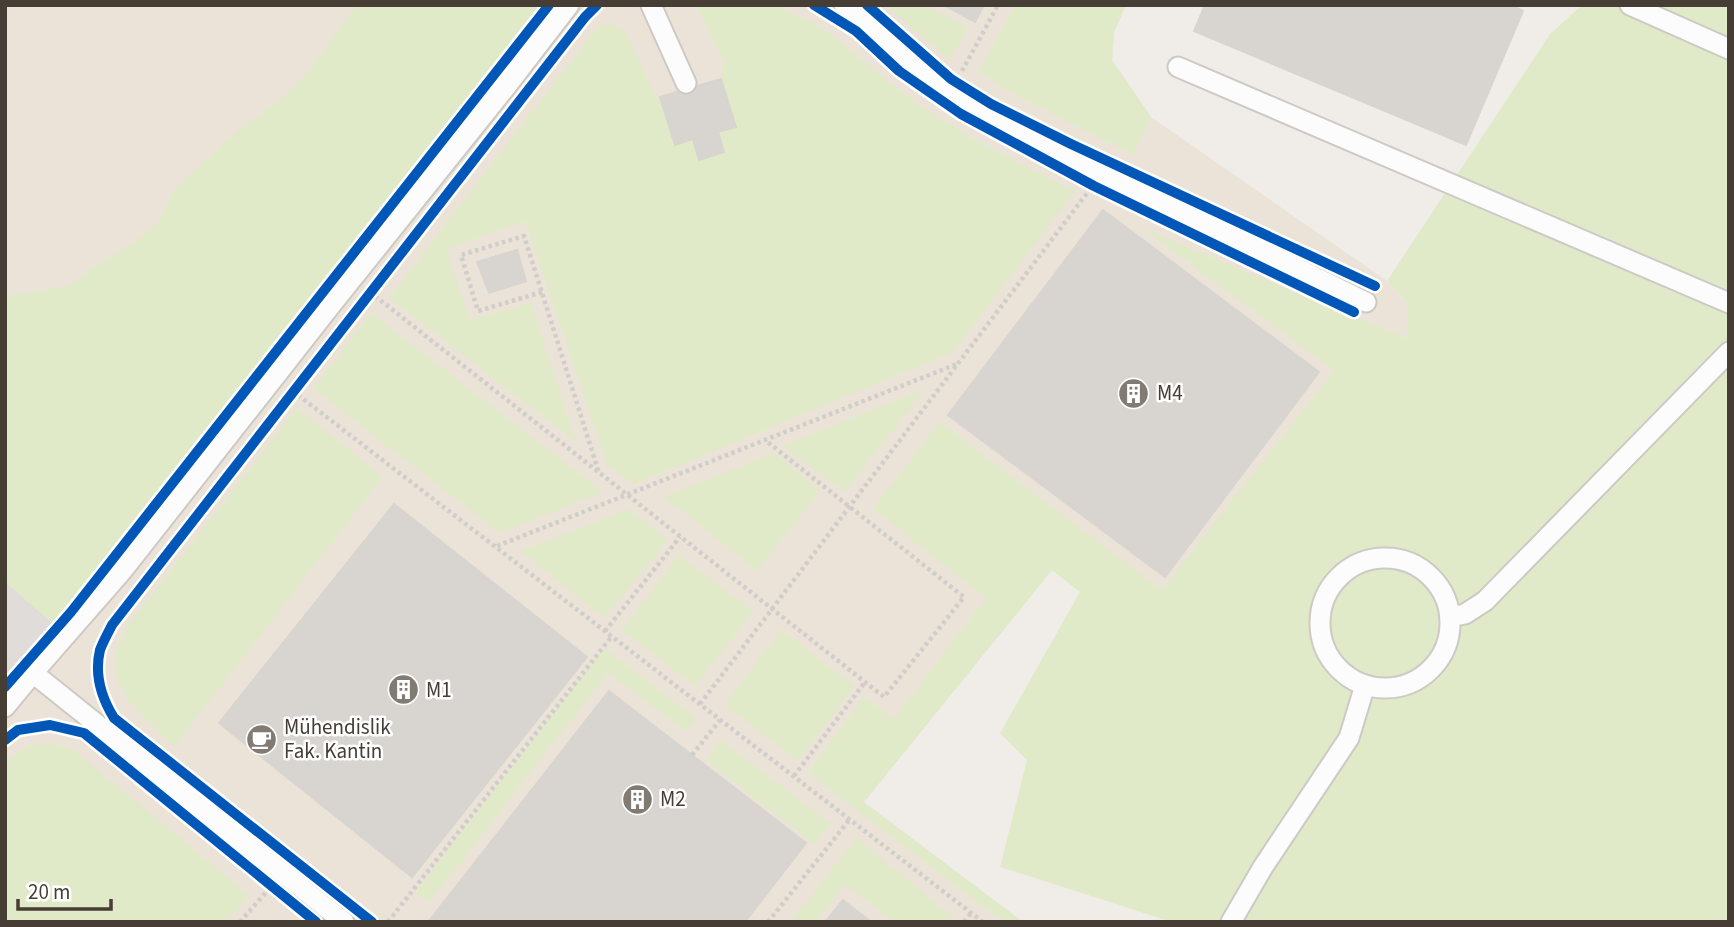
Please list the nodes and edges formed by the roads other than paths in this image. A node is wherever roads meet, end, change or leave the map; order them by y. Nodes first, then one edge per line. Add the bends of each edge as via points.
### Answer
1 (569, 5) edge
2 (651, 5) edge
3 (844, 5) edge
4 (1630, 5) edge
5 (1729, 49) edge
6 (1178, 67) dead end
7 (686, 83) dead end
8 (1366, 302) dead end
9 (1729, 303) edge
10 (1729, 352) edge
11 (1450, 617) junction
12 (33, 673) junction
13 (1364, 685) junction
14 (5, 707) edge
15 (344, 922) edge
16 (1231, 922) edge

1 - 12 lane via 123,570
2 - 7 lane
3 - 8 lane via 941,86 1002,124
4 - 5 lane
6 - 9 lane
10 - 11 lane via 1485,601 1465,614
11 - 13 lane via 1448,638 1427,673 1408,684
11 - 13 lane via 1433,579 1416,565 1375,558 1337,578 1325,595 1319,617 1321,639 1330,659 1345,675
12 - 14 lane
12 - 15 lane
13 - 16 lane via 1349,738

